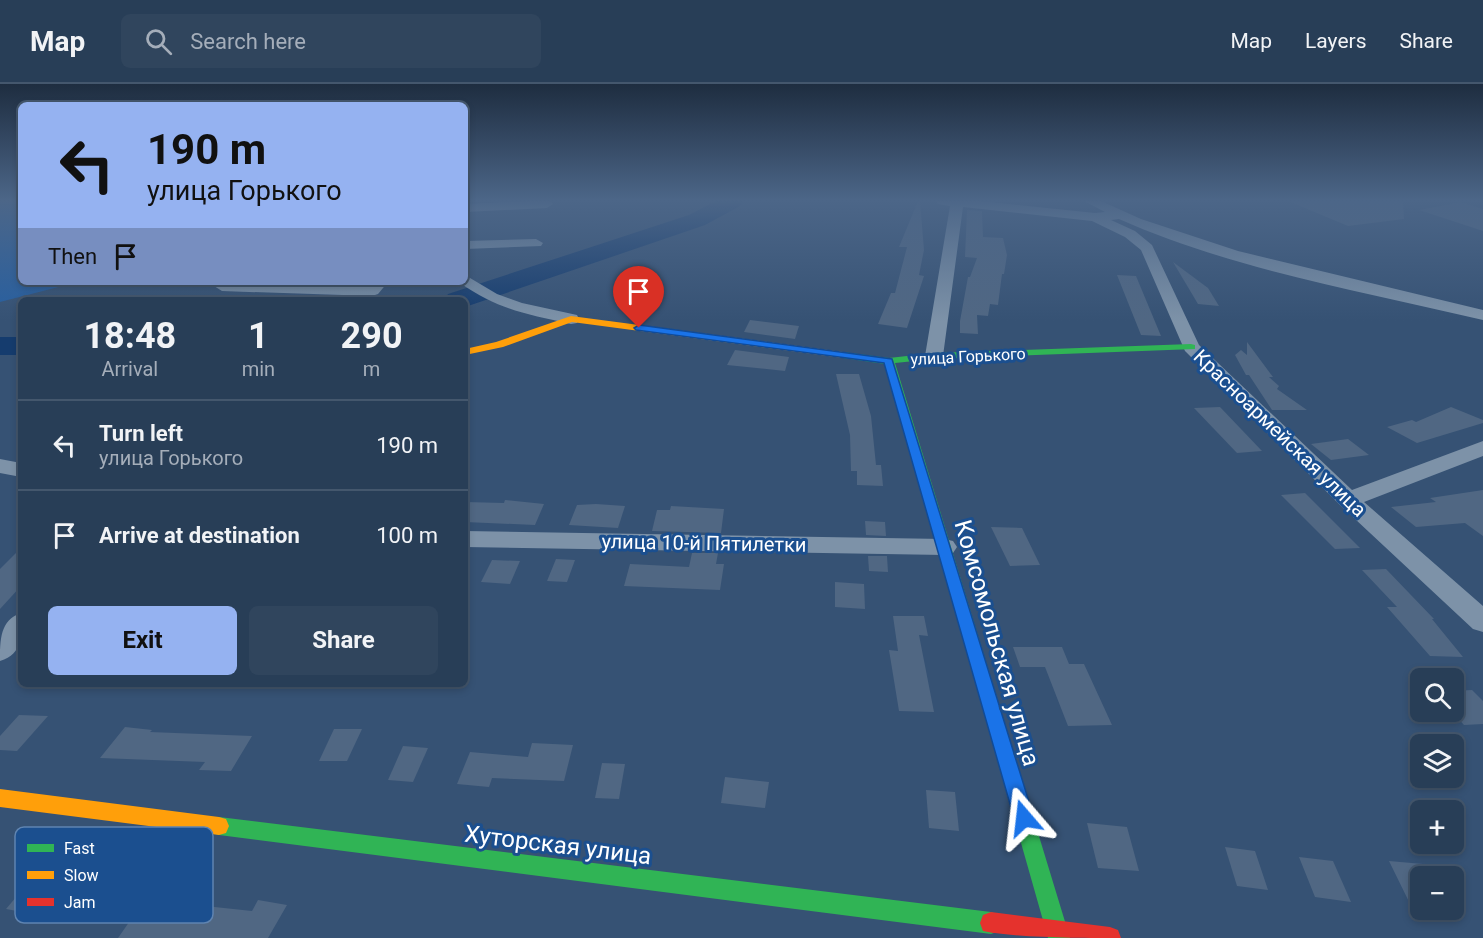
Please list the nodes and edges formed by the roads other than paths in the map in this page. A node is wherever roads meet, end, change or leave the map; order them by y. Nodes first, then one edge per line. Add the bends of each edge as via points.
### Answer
1 (945, 241) edge
2 (1138, 241) edge
3 (1192, 241) edge
4 (536, 243) dead end
5 (468, 245) edge
6 (468, 282) edge
7 (377, 285) edge
8 (222, 286) dead end
9 (1483, 315) edge
10 (571, 319) junction
11 (1191, 347) junction
12 (468, 351) edge
13 (934, 356) junction
14 (889, 361) junction
15 (1483, 448) edge
16 (0, 466) edge
17 (18, 469) edge
18 (1348, 500) junction
19 (468, 539) edge
20 (944, 547) junction
21 (1483, 621) edge
22 (18, 627) edge
23 (0, 650) edge
24 (0, 798) edge
25 (1058, 934) edge
26 (1110, 938) edge

1 - 13 street
2 - 11 street, Красноармейская улица via 1147,248
3 - 9 street
4 - 5 street
6 - 10 street via 517,307
7 - 8 street via 372,291
10 - 12 street, улица Горького via 499,345
10 - 14 street, улица Горького
11 - 13 street, улица Горького
11 - 18 street, Красноармейская улица
13 - 14 street, улица Горького
14 - 20 street, Комсомольская улица
15 - 18 street
16 - 17 street
18 - 21 street, Красноармейская улица
19 - 20 street, улица 10-й Пятилетки
20 - 25 street, Комсомольская улица
22 - 23 street
24 - 25 street, Хуторская улица
25 - 26 street, Хуторская улица

